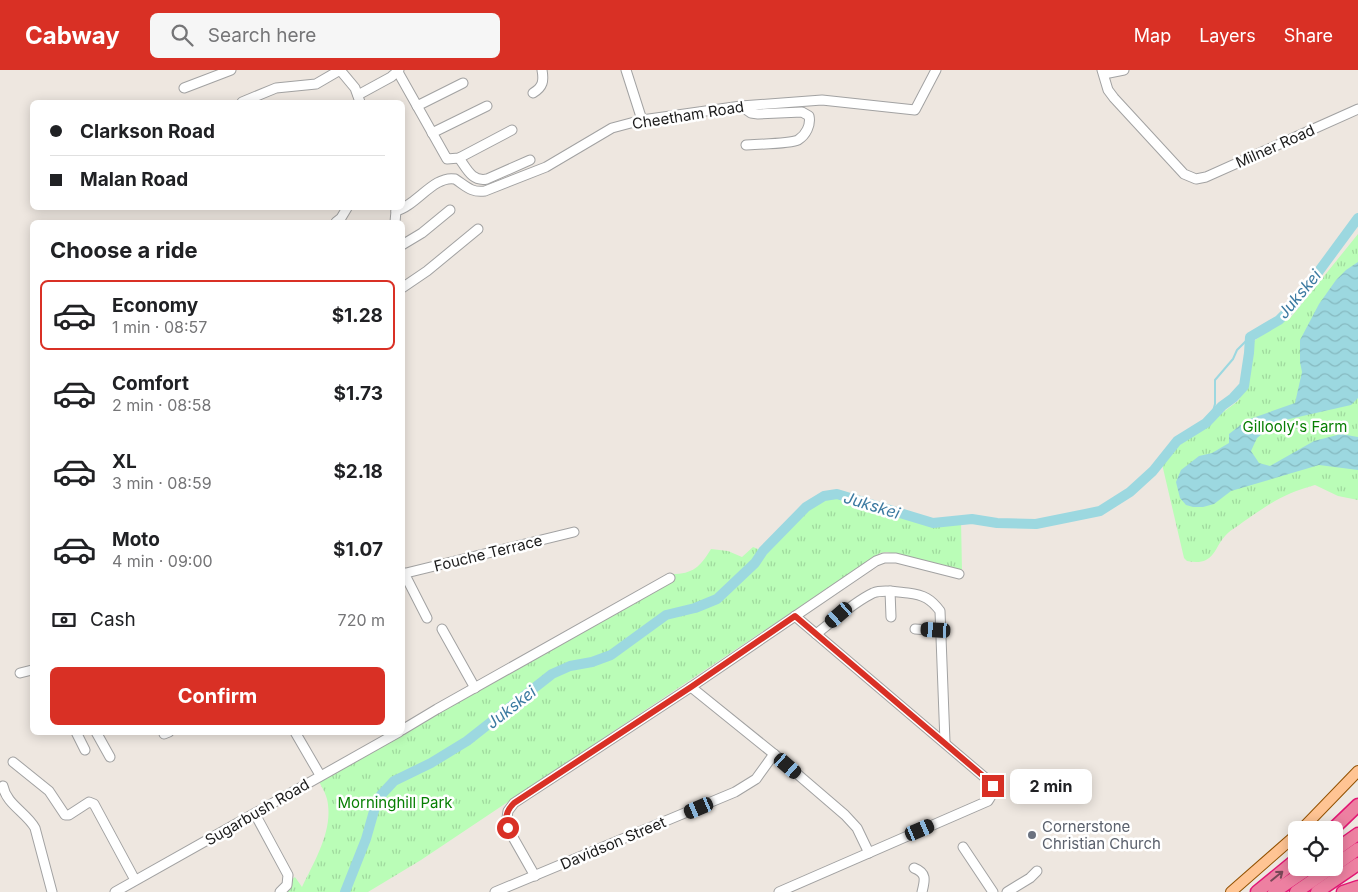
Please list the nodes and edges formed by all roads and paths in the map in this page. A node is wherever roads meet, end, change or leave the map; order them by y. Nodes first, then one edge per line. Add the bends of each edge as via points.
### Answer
1 (230, 70) edge
2 (340, 70) edge
3 (542, 70) edge
4 (626, 70) edge
5 (936, 70) edge
6 (1124, 70) edge
7 (399, 71) edge
8 (1103, 72) edge
9 (462, 83) dead end
10 (184, 88) dead end
11 (533, 93) dead end
12 (359, 99) edge
13 (247, 100) edge
14 (417, 106) junction
15 (487, 106) dead end
16 (741, 106) junction
17 (1358, 109) edge
18 (642, 120) junction
19 (512, 130) dead end
20 (432, 133) junction
21 (746, 145) dead end
22 (459, 158) junction
23 (530, 160) dead end
24 (405, 206) edge
25 (346, 210) edge
26 (450, 210) dead end
27 (338, 220) edge
28 (478, 228) dead end
29 (405, 243) edge
30 (405, 286) edge
31 (574, 532) dead end
32 (405, 573) edge
33 (959, 574) dead end
34 (405, 577) edge
35 (670, 578) dead end
36 (890, 591) junction
37 (795, 616) junction
38 (891, 617) dead end
39 (427, 618) dead end
40 (916, 628) dead end
41 (442, 629) dead end
42 (942, 631) junction
43 (816, 634) junction
44 (30, 670) edge
45 (20, 673) dead end
46 (691, 687) junction
47 (475, 688) junction
48 (405, 728) edge
49 (78, 735) edge
50 (98, 735) edge
51 (297, 735) edge
52 (392, 735) edge
53 (945, 742) junction
54 (86, 750) dead end
55 (774, 754) junction
56 (110, 757) dead end
57 (14, 762) dead end
58 (1358, 771) edge
59 (320, 775) junction
60 (3, 786) dead end
61 (1358, 805) edge
62 (254, 814) junction
63 (1310, 821) edge
64 (1341, 821) edge
65 (1358, 834) edge
66 (1288, 842) edge
67 (1343, 844) edge
68 (963, 847) dead end
69 (1358, 849) edge
70 (869, 852) junction
71 (1343, 860) edge
72 (1358, 864) edge
73 (1288, 867) edge
74 (914, 868) dead end
75 (1037, 871) dead end
76 (535, 876) junction
77 (1297, 876) edge
78 (1320, 876) edge
79 (135, 880) junction
80 (1358, 888) edge
81 (790, 890) edge
82 (52, 892) edge
83 (115, 892) edge
84 (280, 892) edge
85 (495, 892) edge
86 (779, 892) edge
87 (922, 892) edge
88 (993, 892) edge
89 (1007, 892) edge
90 (1231, 892) edge
91 (1257, 892) edge
92 (1274, 892) edge
93 (1296, 892) edge
94 (1317, 892) edge
95 (1343, 892) edge

1 - 10 street
2 - 12 street
2 - 13 street via 316,84 276,88
3 - 11 street via 543,84
4 - 18 street
5 - 16 street, Cheetham Road via 916,110 822,100
6 - 8 street
7 - 12 street
7 - 14 street
8 - 17 street, Milner Road via 1106,86 1114,98 1184,174 1192,178 1206,177
9 - 14 street
14 - 20 street
15 - 20 street
16 - 18 street, Cheetham Road
16 - 21 street via 751,113 807,113 810,121 808,129 795,141
18 - 24 street, Cheetham Road via 612,128 546,167 484,191 469,190 458,180 450,178
19 - 22 street
20 - 22 street via 446,158
22 - 23 street via 479,180
25 - 27 street
26 - 29 street
28 - 30 street
31 - 32 street, Fouche Terrace
33 - 37 street via 896,558 884,558 869,564
34 - 39 street
35 - 47 street
36 - 38 street
36 - 42 street via 932,600 940,611
36 - 43 street via 874,593
37 - 43 street
37 - 46 street
40 - 42 street
41 - 47 street
42 - 53 street
43 - 53 street
44 - 45 street
46 - 55 street
46 - 76 street via 510,807 506,825
47 - 48 street
49 - 54 street
50 - 56 street
51 - 59 street
52 - 59 street, Sugarbush Road
53 - 70 street via 989,781 993,794 988,801
55 - 70 street via 849,819
55 - 76 street, Davidson Street via 756,778 735,792
57 - 79 street via 49,791 66,816 92,802
58 - 63 main road
59 - 62 street, Sugarbush Road
60 - 82 street via 6,796 35,828
61 - 64 highway
62 - 79 street, Sugarbush Road
62 - 84 street via 288,875 287,885
65 - 67 highway
66 - 90 main road
68 - 88 street
69 - 71 highway
70 - 81 street
72 - 94 highway
91 -> 73 highway
74 - 87 street via 924,875
75 - 89 street
76 - 85 street, Davidson Street
77 - 92 highway
78 - 93 highway
79 - 83 street, Sugarbush Road
80 - 95 highway
81 - 86 street

